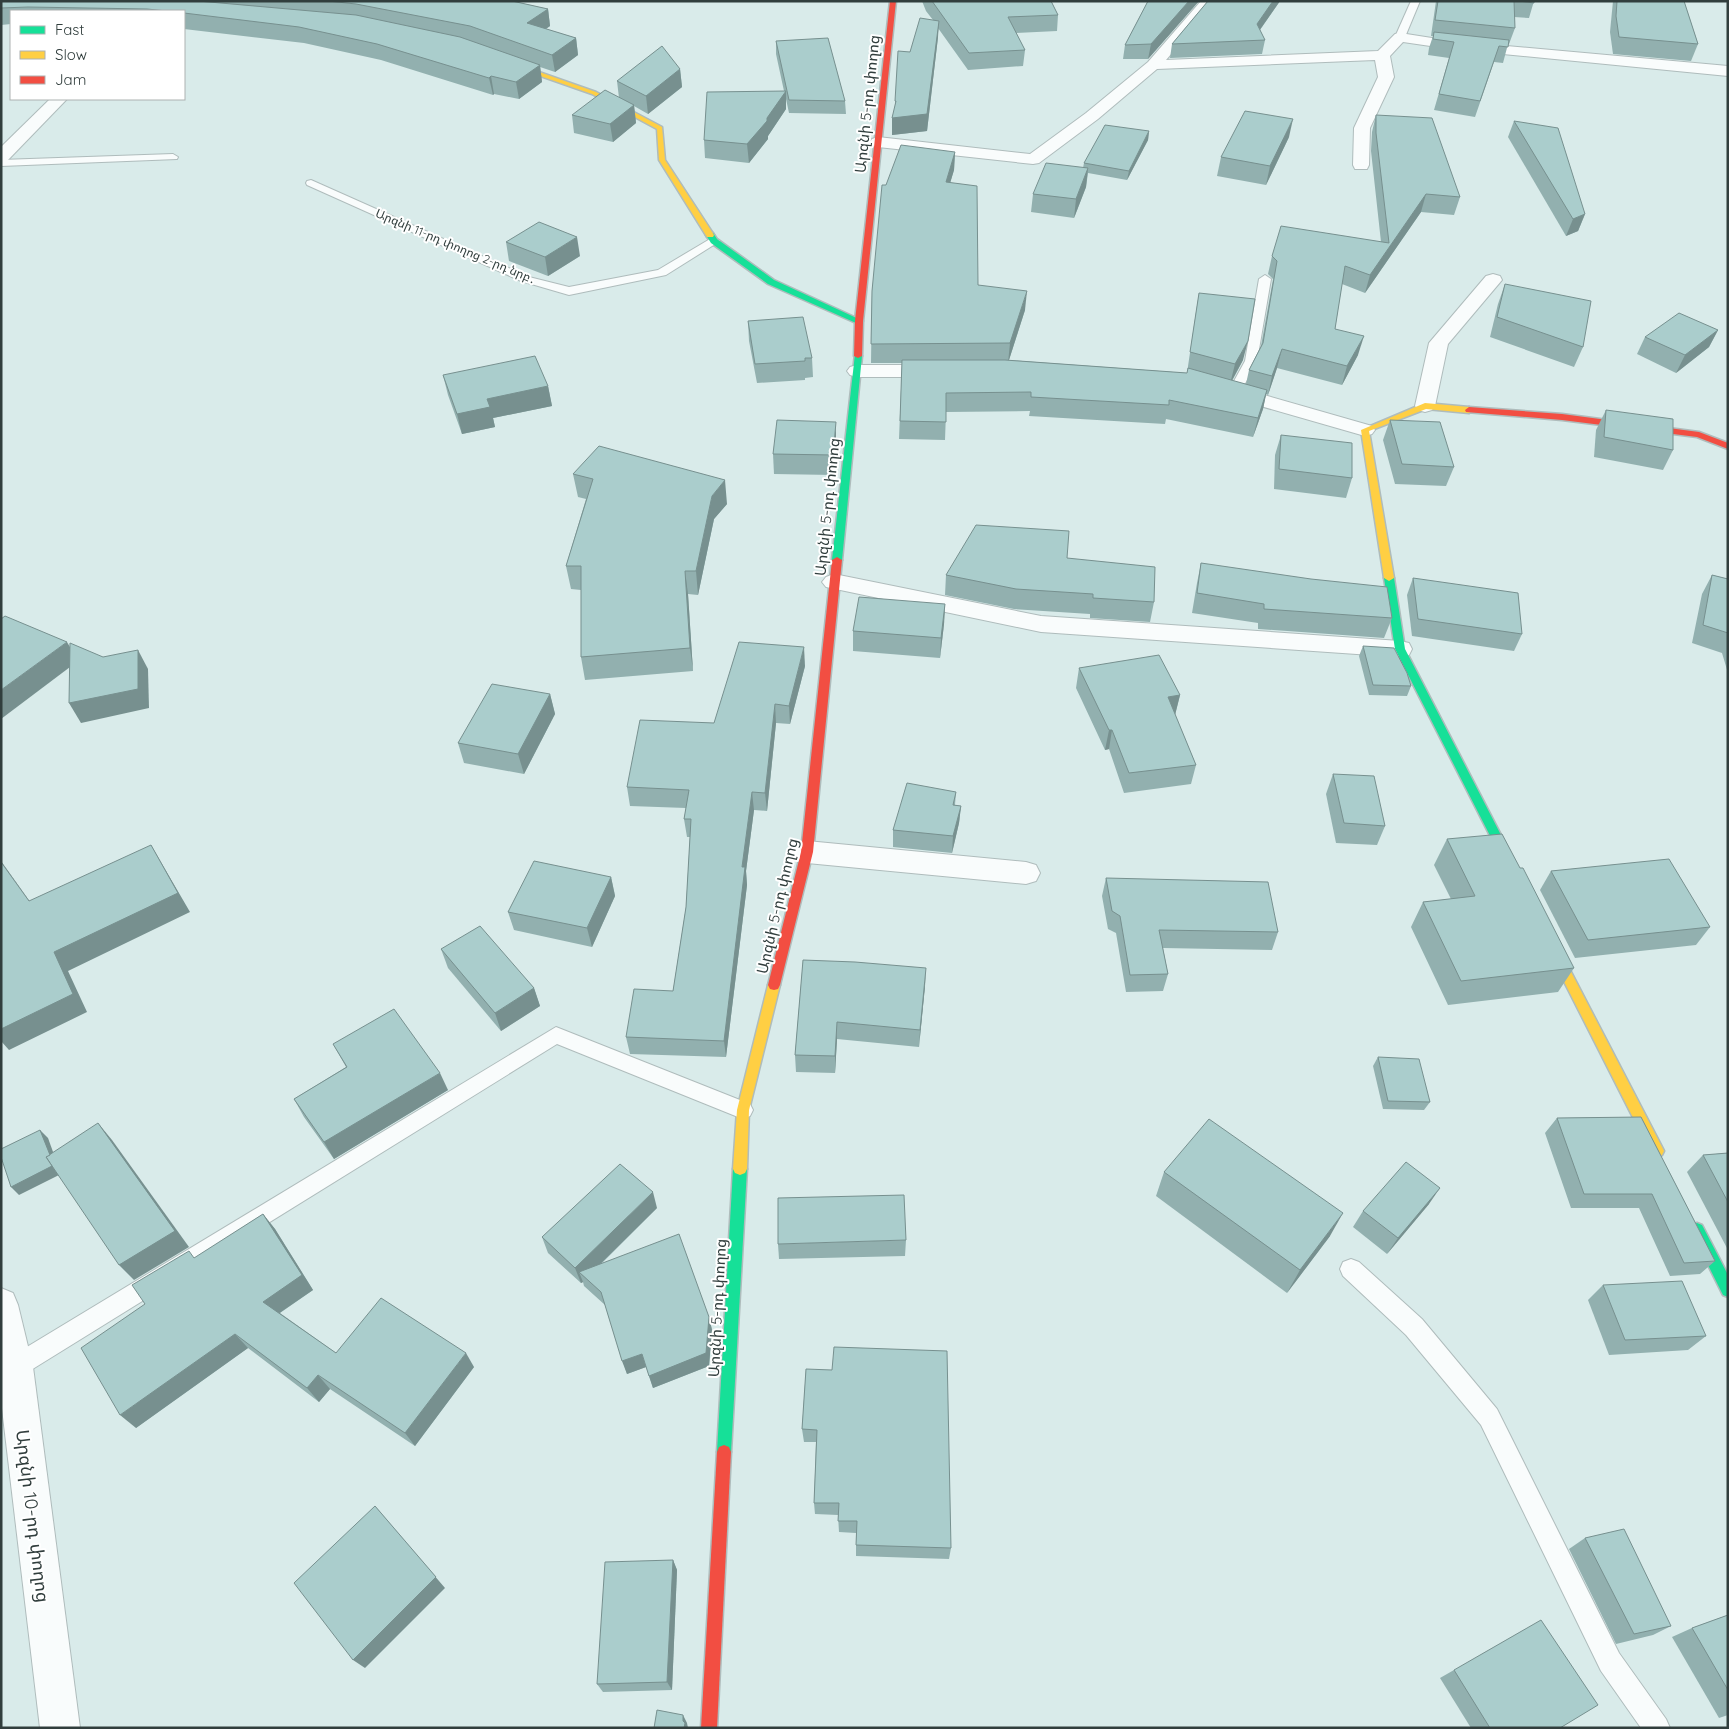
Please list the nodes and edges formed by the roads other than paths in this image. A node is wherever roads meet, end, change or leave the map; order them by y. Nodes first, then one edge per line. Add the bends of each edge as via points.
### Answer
1 (893, 1) edge
2 (1209, 1) edge
3 (1416, 1) edge
4 (1400, 37) junction
5 (1382, 55) junction
6 (495, 58) edge
7 (1152, 65) junction
8 (1728, 71) edge
9 (58, 100) edge
10 (878, 142) junction
11 (1, 157) edge
12 (173, 157) dead end
13 (1, 163) edge
14 (1361, 165) dead end
15 (311, 183) dead end
16 (714, 241) junction
17 (1265, 279) dead end
18 (1493, 280) dead end
19 (859, 321) junction
20 (857, 370) junction
21 (954, 370) edge
22 (1208, 385) edge
23 (1234, 392) junction
24 (1425, 406) junction
25 (1365, 430) junction
26 (1728, 446) edge
27 (834, 582) junction
28 (1400, 649) junction
29 (807, 852) junction
30 (1026, 873) dead end
31 (1516, 877) edge
32 (1544, 930) edge
33 (743, 1110) junction
34 (1660, 1158) edge
35 (1692, 1220) edge
36 (1351, 1268) dead end
37 (1728, 1290) edge
38 (1, 1305) edge
39 (15, 1367) junction
40 (60, 1728) edge
41 (709, 1728) edge
42 (1657, 1728) edge

1 - 10 street, Արզնի 5-րդ փողոց
2 - 7 street
3 - 4 lane
4 - 5 street
4 - 8 street via 1451,45
5 - 7 street
5 - 14 street via 1386,77 1362,128
6 - 16 street via 594,93 660,128 662,160
7 - 10 street via 1092,116 1033,159
9 - 11 street
10 - 19 street, Արզնի 5-րդ փողոց
12 - 13 lane
15 - 16 lane, Արզնի 11-րդ փողոց 2-րդ նրբ․ via 524,279 569,291 662,273
16 - 19 street via 771,282
17 - 23 lane via 1251,361
18 - 24 street via 1439,343
19 - 20 street, Արզնի 5-րդ փողոց
20 - 21 street
20 - 27 street, Արզնի 5-րդ փողոց
22 - 23 street
23 - 25 street
24 - 25 street
24 - 26 street via 1562,417 1698,435
25 - 28 street
27 - 28 street via 1040,624
27 - 29 street, Արզնի 5-րդ փողոց
28 - 31 street
29 - 30 street
29 - 33 street, Արզնի 5-րդ փողոց
32 - 34 street
33 - 39 lane via 556,1035
33 - 41 street, Արզնի 5-րդ փողոց
35 - 37 street
36 - 42 lane via 1414,1326 1489,1417 1610,1662
38 - 39 street, Արզնի 10-րդ փողոց
39 - 40 street, Արզնի 10-րդ փողոց

